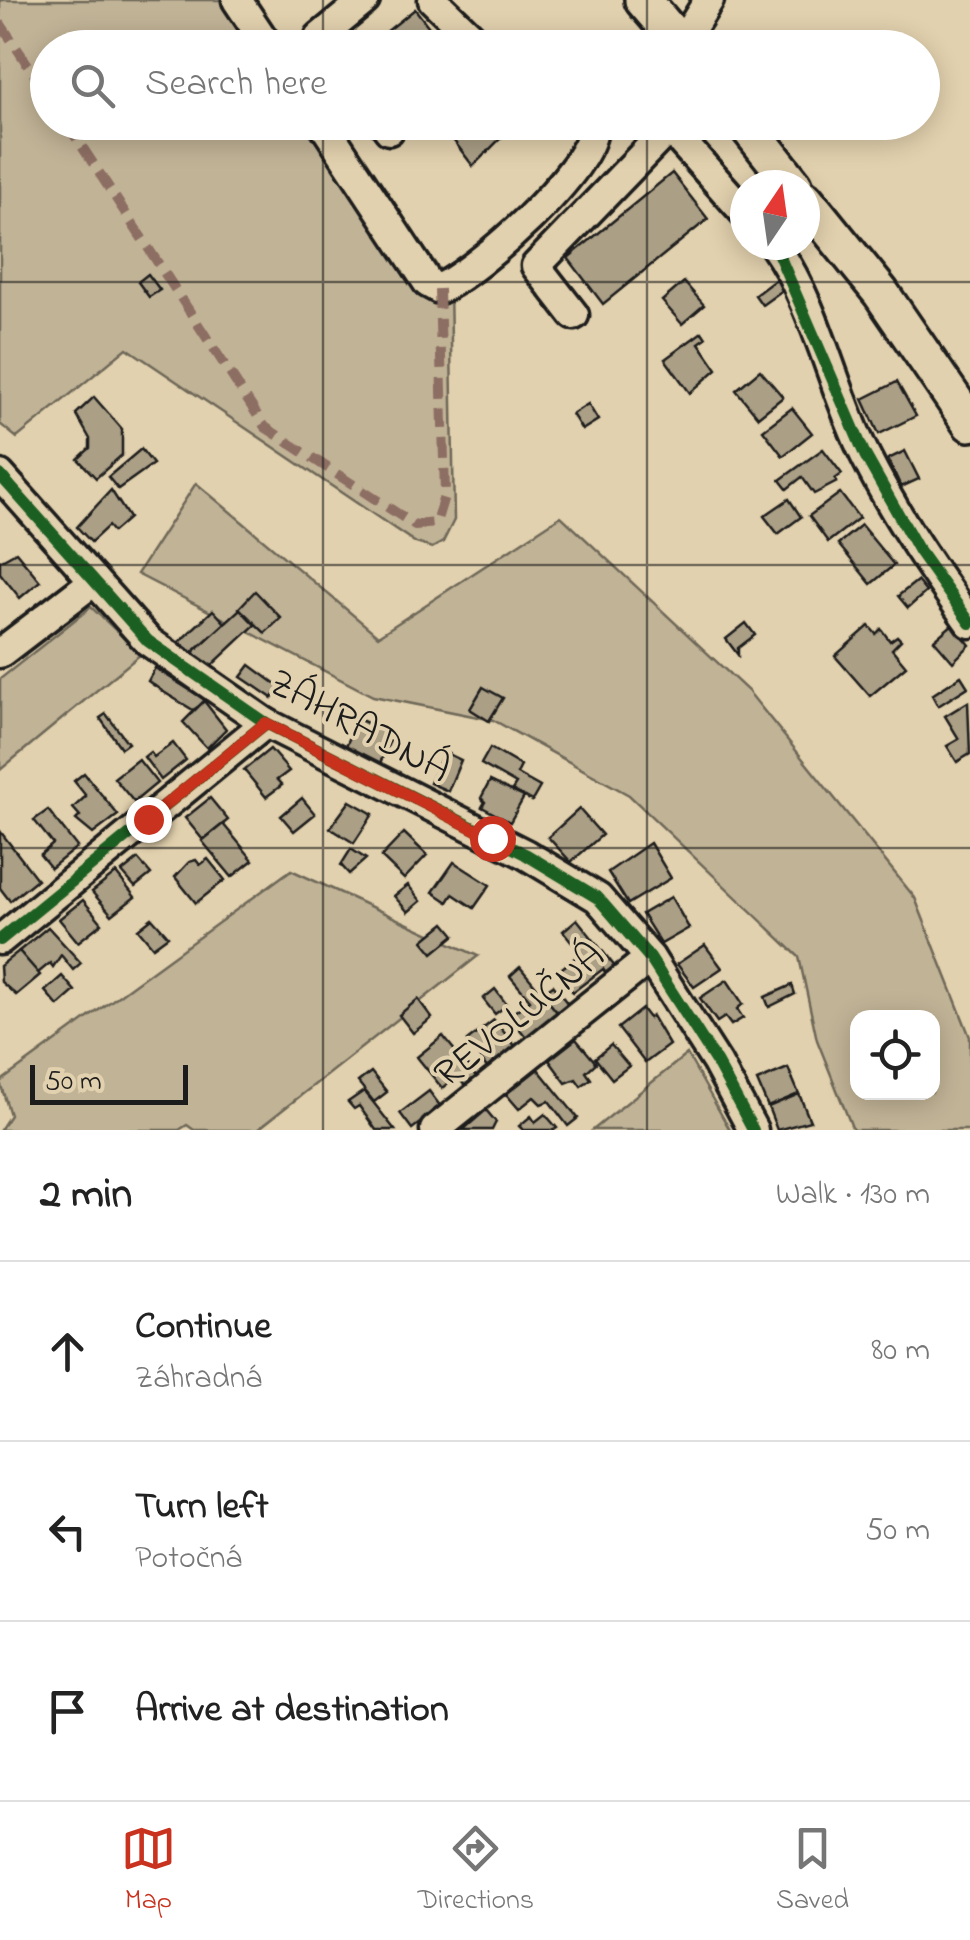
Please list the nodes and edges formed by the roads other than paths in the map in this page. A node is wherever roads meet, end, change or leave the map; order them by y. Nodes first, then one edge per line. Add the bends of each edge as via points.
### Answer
1 (237, 0) edge
2 (364, 0) edge
3 (433, 0) edge
4 (643, 0) edge
5 (707, 1) edge
6 (256, 30) edge
7 (327, 30) edge
8 (464, 30) edge
9 (667, 30) edge
10 (691, 30) edge
11 (334, 140) edge
12 (590, 140) edge
13 (653, 140) edge
14 (680, 140) edge
15 (757, 140) edge
16 (780, 170) edge
17 (730, 196) edge
18 (820, 222) edge
19 (782, 260) edge
20 (574, 315) dead end
21 (970, 423) edge
22 (0, 474) edge
23 (94, 580) junction
24 (970, 623) edge
25 (0, 653) edge
26 (266, 723) junction
27 (0, 940) edge
28 (650, 958) junction
29 (436, 1130) edge
30 (752, 1130) edge

1 - 6 street
2 - 7 street
3 - 8 street
4 - 9 main road
5 - 10 street
11 - 12 street via 428,283 439,289 468,272 535,210 590,149
13 - 20 street via 536,266
14 - 17 street
15 - 16 main road
18 - 21 main road via 881,293
19 - 24 street via 865,455 919,551
22 - 23 street, ZÁHRADNÁ
23 - 25 street
23 - 26 street, ZÁHRADNÁ via 148,641
26 - 27 street
26 - 28 street, ZÁHRADNÁ via 598,898
28 - 29 street, REVOLUČNÁ
28 - 30 street, ZÁHRADNÁ

